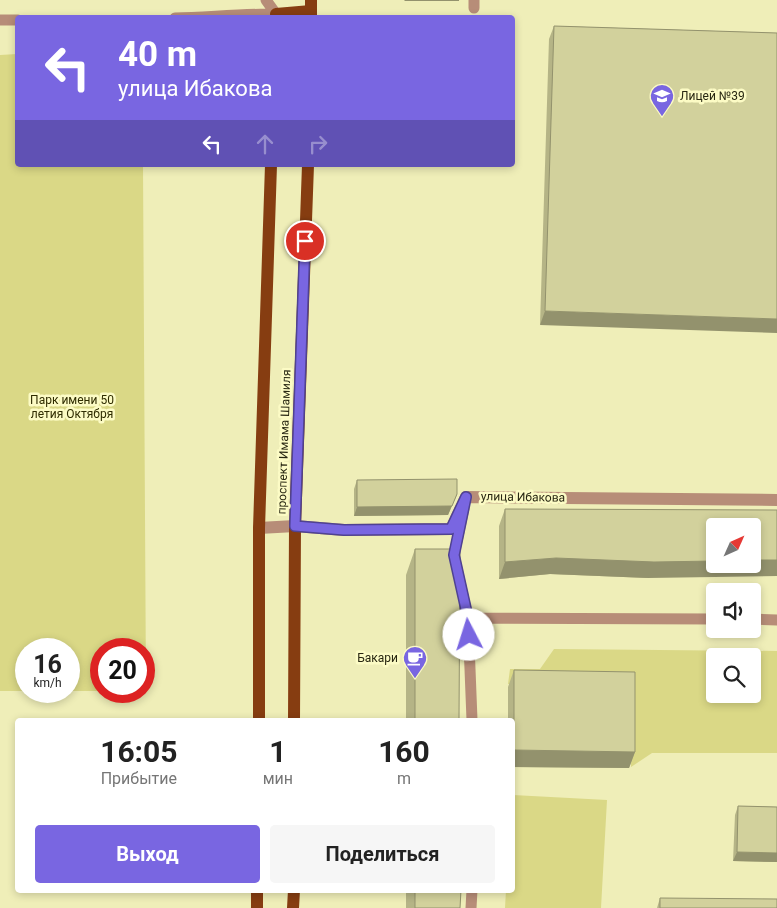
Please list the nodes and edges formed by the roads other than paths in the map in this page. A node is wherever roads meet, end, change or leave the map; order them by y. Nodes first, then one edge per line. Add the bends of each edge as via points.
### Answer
1 (266, 0) edge
2 (276, 0) edge
3 (310, 10) edge
4 (225, 15) edge
5 (254, 15) edge
6 (275, 15) edge
7 (276, 15) edge
8 (282, 15) edge
9 (0, 20) edge
10 (15, 20) edge
11 (270, 167) edge
12 (308, 167) edge
13 (466, 497) junction
14 (777, 500) edge
15 (295, 526) junction
16 (259, 528) junction
17 (468, 618) junction
18 (706, 619) edge
19 (761, 619) edge
20 (777, 620) edge
21 (259, 718) edge
22 (294, 718) edge
23 (472, 718) edge
24 (257, 893) edge
25 (294, 893) edge
26 (472, 893) edge
27 (257, 908) edge
28 (294, 908) edge
29 (472, 908) edge

1 - 6 lane
2 - 7 main road
3 - 8 main road
4 - 5 lane
9 - 10 lane
11 - 16 main road, проспект Имама Шамиля
12 - 15 main road, проспект Имама Шамиля
13 - 14 street, улица Ибакова
13 - 15 street, улица Ибакова via 451,529 344,530
13 - 17 lane via 454,555
15 - 16 street, улица Ибакова
15 - 22 main road, проспект Имама Шамиля
16 - 21 main road, проспект Имама Шамиля
17 - 18 lane
17 - 23 lane
19 - 20 lane
24 - 27 main road
25 - 28 main road
26 - 29 lane

